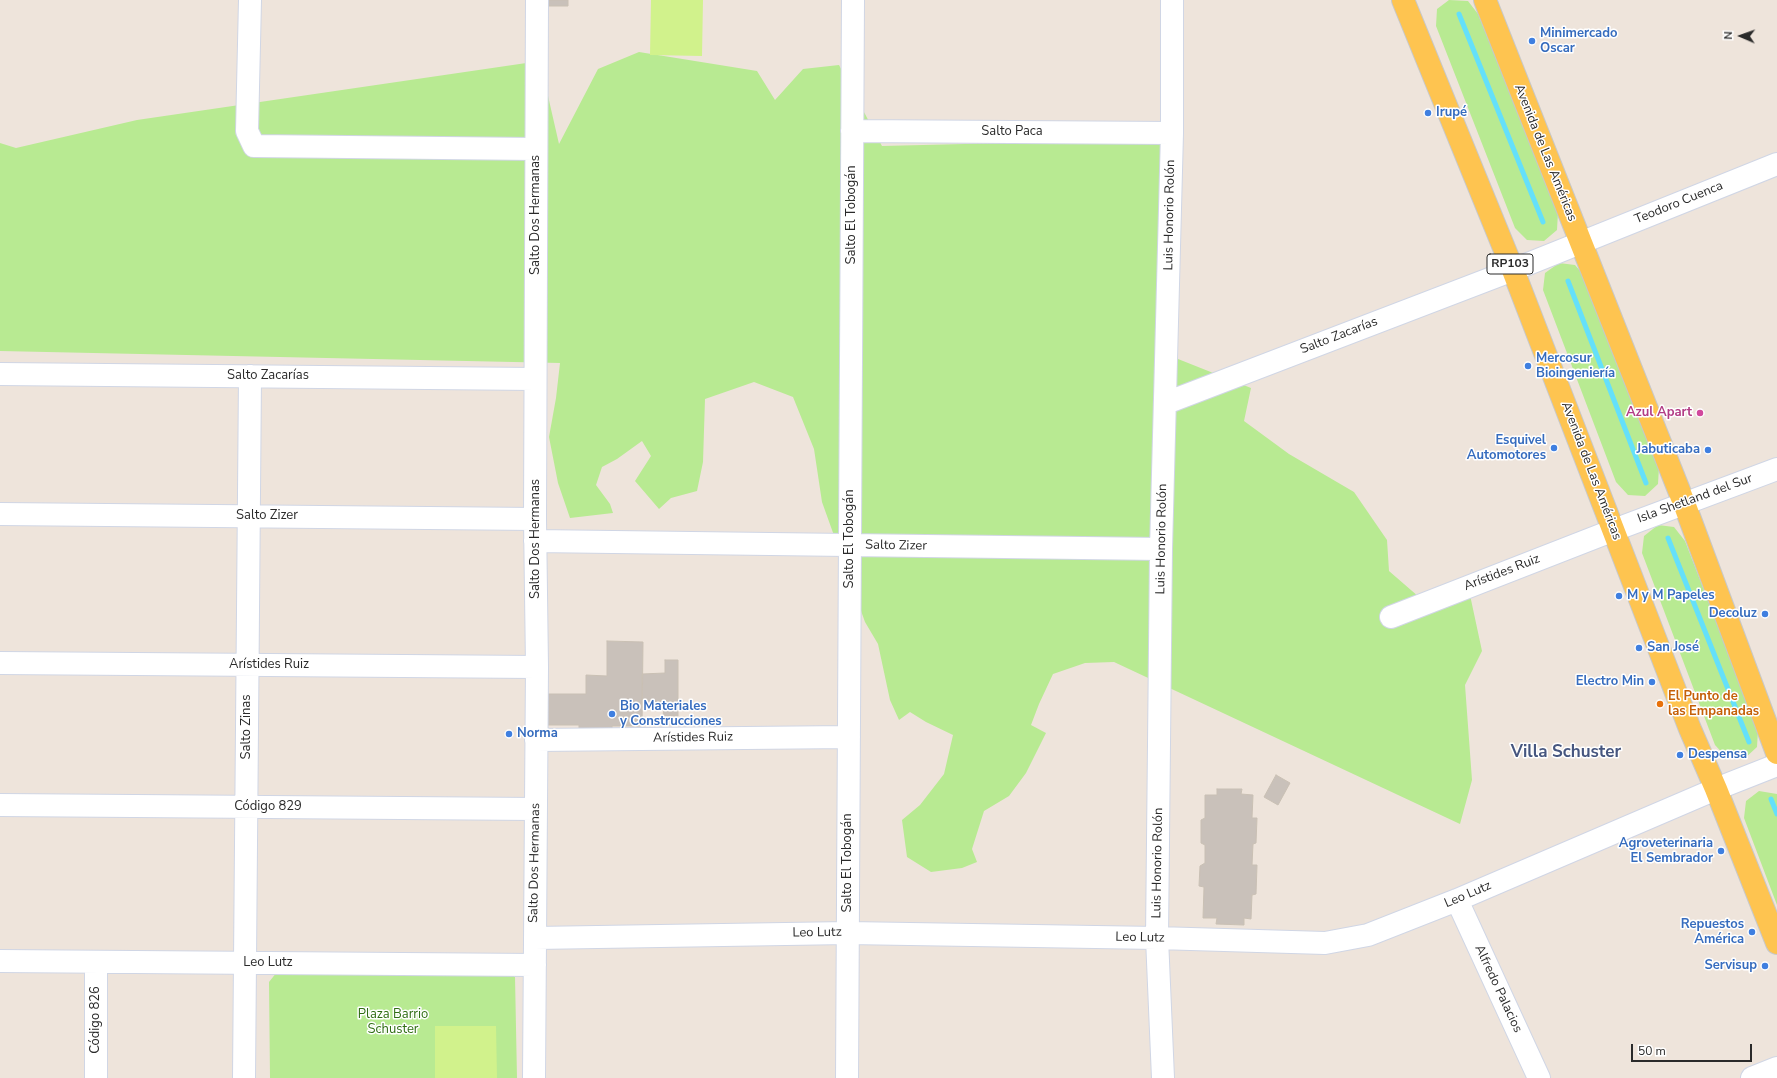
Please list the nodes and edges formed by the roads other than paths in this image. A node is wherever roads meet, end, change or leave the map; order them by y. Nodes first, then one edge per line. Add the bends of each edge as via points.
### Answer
1 (250, 0) edge
2 (537, 0) edge
3 (853, 0) edge
4 (1172, 0) edge
5 (1403, 0) edge
6 (1485, 0) edge
7 (852, 131) junction
8 (1172, 133) junction
9 (536, 149) junction
10 (1777, 164) edge
11 (1580, 242) junction
12 (1513, 270) junction
13 (0, 374) edge
14 (250, 376) junction
15 (535, 379) junction
16 (1166, 403) junction
17 (1777, 469) edge
18 (1684, 503) junction
19 (0, 514) edge
20 (249, 516) junction
21 (535, 519) junction
22 (1614, 530) junction
23 (535, 541) junction
24 (850, 546) junction
25 (1161, 549) junction
26 (1391, 617) dead end
27 (0, 663) edge
28 (248, 665) junction
29 (537, 667) junction
30 (849, 737) junction
31 (536, 740) junction
32 (1777, 753) edge
33 (1777, 765) edge
34 (1716, 789) junction
35 (0, 805) edge
36 (246, 807) junction
37 (536, 809) junction
38 (1458, 900) junction
39 (848, 933) junction
40 (534, 938) junction
41 (1157, 938) junction
42 (1777, 943) edge
43 (0, 961) edge
44 (96, 962) junction
45 (245, 963) junction
46 (535, 965) junction
47 (1777, 1068) edge
48 (96, 1078) edge
49 (244, 1078) edge
50 (534, 1078) edge
51 (847, 1078) edge
52 (1163, 1078) edge
53 (1539, 1078) edge
54 (1752, 1078) edge

1 - 9 street via 248,131 254,146
2 - 9 street, Salto Dos Hermanas
3 - 7 street, Salto El Tobogán
4 - 8 street, Luis Honorio Rolón
5 - 12 main road, Avenida de Las Américas / RP103
6 - 11 main road, Avenida de Las Américas
7 - 8 street, Salto Paca
7 - 24 street, Salto El Tobogán
8 - 16 street, Luis Honorio Rolón
9 - 15 street, Salto Dos Hermanas
10 - 11 street, Teodoro Cuenca
11 - 12 street, Teodoro Cuenca
11 - 18 main road, Avenida de Las Américas
12 - 16 street, Salto Zacarías
12 - 22 main road, Avenida de Las Américas / RP103
13 - 14 street, Salto Zacarías
14 - 15 street, Salto Zacarías
14 - 20 street, Salto Zinas
15 - 21 street, Salto Dos Hermanas
16 - 25 street, Luis Honorio Rolón
17 - 18 street, Isla Shetland del Sur
18 - 22 street, Isla Shetland del Sur
18 - 32 main road, Avenida de Las Américas
19 - 20 street, Salto Zizer
20 - 21 street, Salto Zizer
20 - 28 street, Salto Zinas
21 - 23 street, Salto Dos Hermanas
22 - 26 street, Arístides Ruiz
22 - 34 main road, Avenida de Las Américas / RP103
23 - 24 street, Salto Zizer
23 - 29 street, Salto Dos Hermanas
24 - 25 street, Salto Zizer
24 - 30 street, Salto El Tobogán
25 - 41 street, Luis Honorio Rolón
27 - 28 street, Arístides Ruiz
28 - 29 street, Arístides Ruiz
28 - 36 street, Salto Zinas
29 - 31 street, Salto Dos Hermanas
30 - 31 street, Arístides Ruiz
30 - 39 street, Salto El Tobogán
31 - 37 street, Salto Dos Hermanas
33 - 34 street, Leo Lutz
34 - 38 street, Leo Lutz
34 - 42 main road, Avenida de Las Américas / RP103
35 - 36 street, Código 829
36 - 37 street, Código 829
36 - 45 street, Salto Zinas
37 - 40 street, Salto Dos Hermanas
38 - 41 street, Leo Lutz via 1368,935 1325,943
38 - 53 street, Alfredo Palacios
39 - 40 street, Leo Lutz
39 - 41 street, Leo Lutz
39 - 51 street, Salto El Tobogán
40 - 46 street, Salto Dos Hermanas
41 - 52 street, Luis Honorio Rolón
43 - 44 street, Leo Lutz
44 - 45 street, Leo Lutz
44 - 48 street, Código 826
45 - 46 street, Leo Lutz
45 - 49 street, Salto Zinas
46 - 50 street, Salto Dos Hermanas
47 - 54 street

